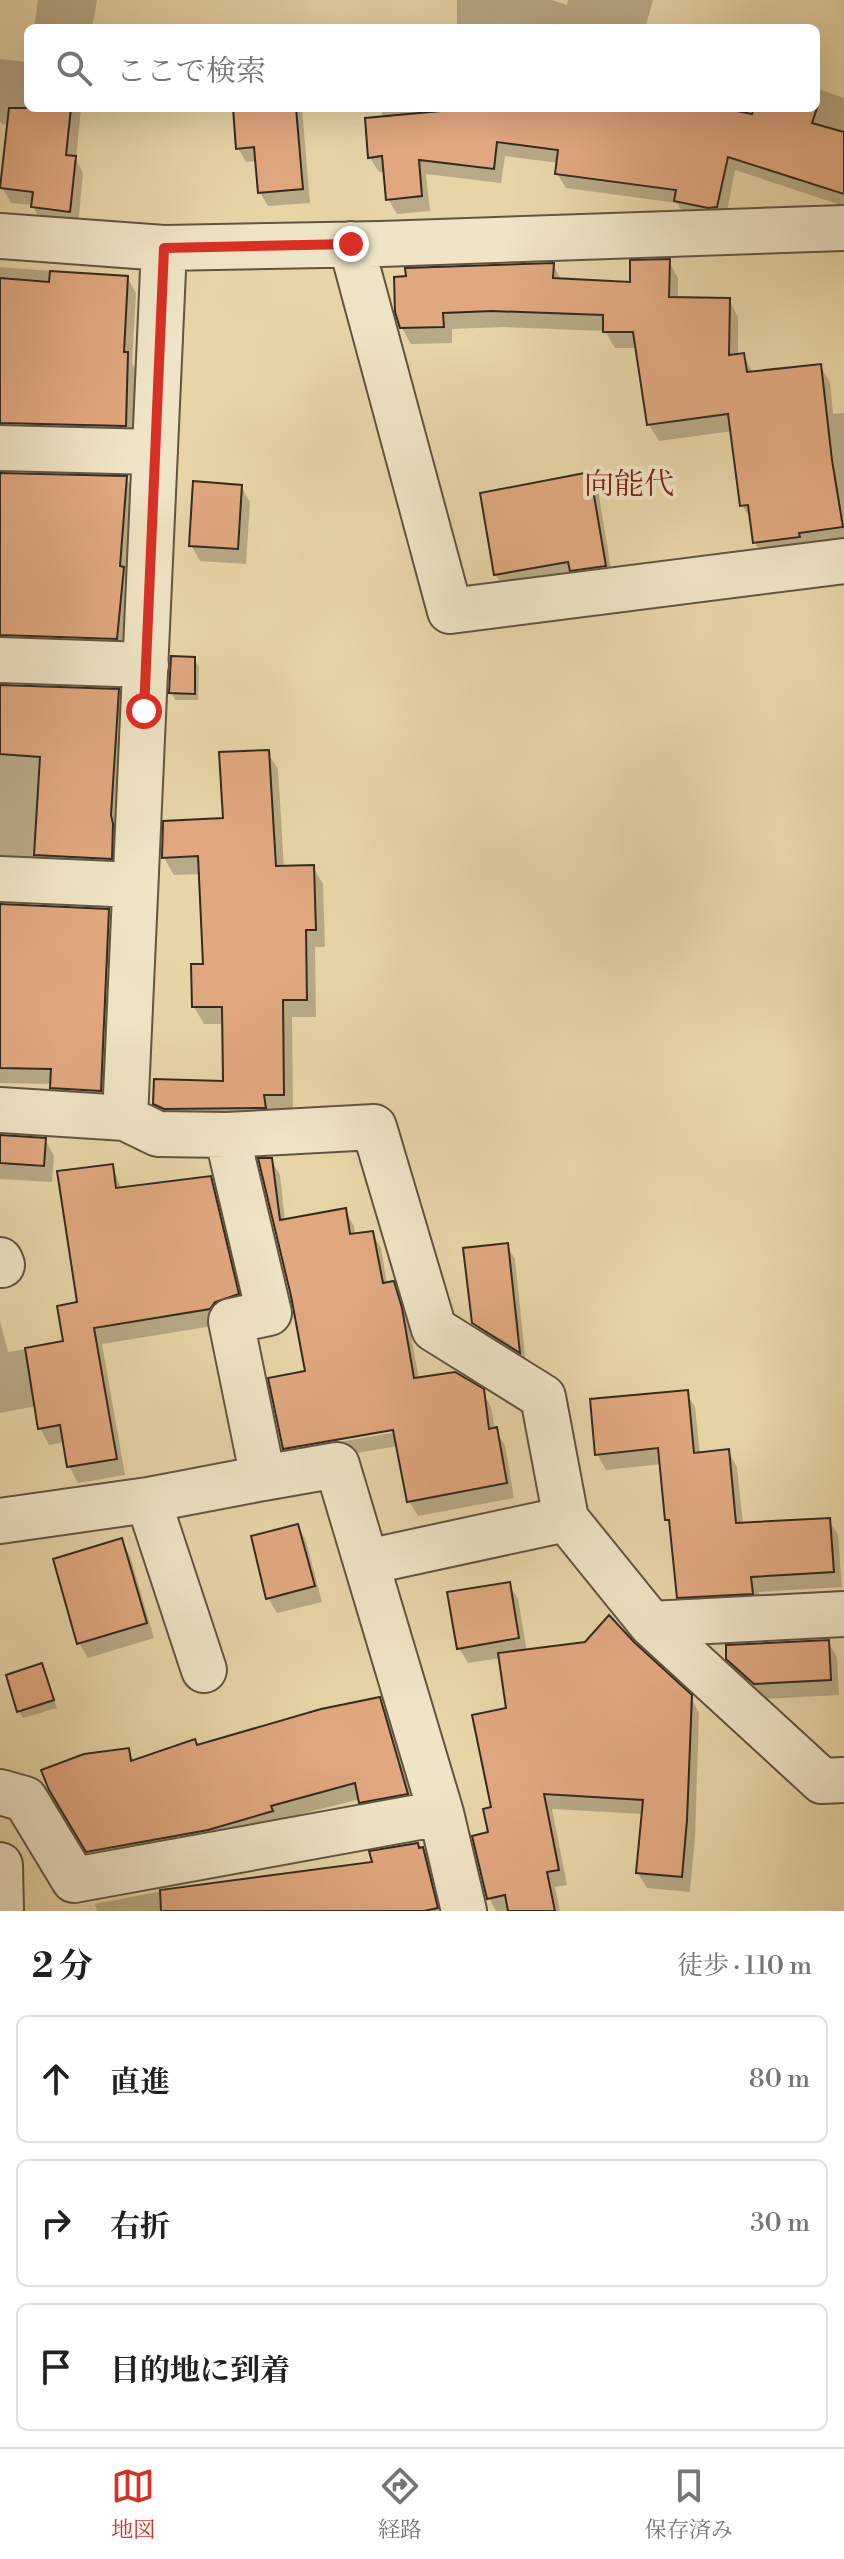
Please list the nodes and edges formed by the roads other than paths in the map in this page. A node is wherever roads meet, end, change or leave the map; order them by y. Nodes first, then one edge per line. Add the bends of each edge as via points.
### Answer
1 (844, 228) edge
2 (0, 236) edge
3 (351, 244) junction
4 (164, 248) junction
5 (0, 448) edge
6 (155, 452) junction
7 (844, 561) edge
8 (0, 660) edge
9 (146, 665) junction
10 (0, 879) edge
11 (135, 885) junction
12 (0, 1110) edge
13 (125, 1118) junction
14 (227, 1135) junction
15 (263, 1478) junction
16 (148, 1500) junction
17 (566, 1519) junction
18 (0, 1521) edge
19 (367, 1562) junction
20 (844, 1614) edge
21 (651, 1624) junction
22 (204, 1670) dead end
23 (844, 1780) edge
24 (0, 1792) edge
25 (441, 1813) junction
26 (0, 1865) edge
27 (1, 1911) edge
28 (464, 1911) edge

1 - 3 street
2 - 4 street
3 - 4 street
3 - 7 street via 450,611
4 - 6 street
5 - 6 street
6 - 9 street
8 - 9 street
9 - 11 street
10 - 11 street
11 - 13 street
12 - 13 street
13 - 14 street via 158,1134
14 - 15 street via 269,1313 231,1321
14 - 17 street via 374,1127 434,1329 543,1397
15 - 16 street
15 - 19 street via 337,1465
16 - 18 street
16 - 22 street
17 - 19 street
17 - 21 street
19 - 25 street
20 - 21 street
21 - 23 street via 822,1781
24 - 25 street via 25,1799 74,1880
25 - 28 street
26 - 27 street

